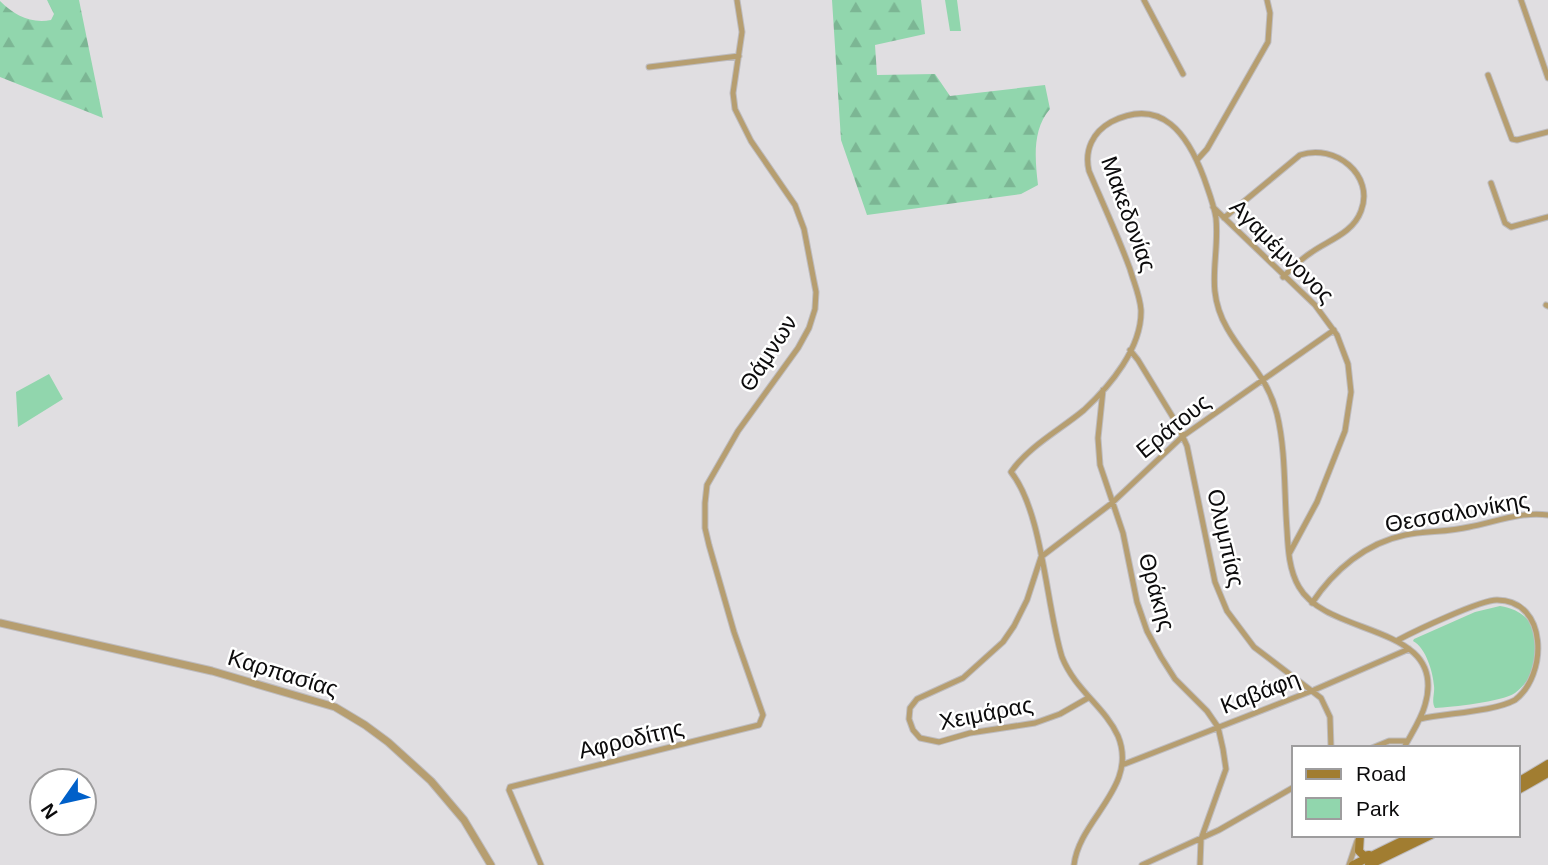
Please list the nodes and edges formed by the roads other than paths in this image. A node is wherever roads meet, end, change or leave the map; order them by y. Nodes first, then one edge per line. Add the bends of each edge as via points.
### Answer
1 (737, 0) edge
2 (1144, 0) edge
3 (1267, 0) edge
4 (1521, 0) edge
5 (739, 56) junction
6 (649, 67) dead end
7 (1183, 74) dead end
8 (1488, 75) dead end
9 (1548, 78) edge
10 (1548, 132) edge
11 (1197, 160) junction
12 (1491, 183) dead end
13 (1213, 206) junction
14 (1548, 217) edge
15 (1224, 218) junction
16 (1283, 277) junction
17 (1334, 330) junction
18 (1130, 350) junction
19 (1264, 379) junction
20 (1103, 390) junction
21 (1184, 436) junction
22 (1112, 503) junction
23 (1548, 515) edge
24 (1289, 555) junction
25 (1041, 556) junction
26 (1312, 603) junction
27 (0, 623) edge
28 (1544, 632) dead end
29 (1398, 640) junction
30 (1409, 649) junction
31 (1543, 667) dead end
32 (1314, 690) junction
33 (1088, 698) junction
34 (1420, 719) junction
35 (759, 725) joint
36 (1218, 727) junction
37 (1408, 741) junction
38 (1331, 746) edge
39 (1377, 746) edge
40 (1405, 746) edge
41 (1548, 764) edge
42 (1122, 765) junction
43 (1548, 773) edge
44 (1520, 781) edge
45 (1292, 788) edge
46 (1520, 789) edge
47 (1359, 837) edge
48 (1360, 837) edge
49 (1410, 837) edge
50 (1427, 837) edge
51 (1201, 839) junction
52 (1372, 855) junction
53 (491, 865) edge
54 (541, 865) edge
55 (1074, 865) edge
56 (1142, 865) edge
57 (1200, 865) edge
58 (1351, 865) edge
59 (1369, 865) edge

1 - 5 street, Θάμνων via 742,28
2 - 7 street
3 - 11 street via 1268,42
4 - 9 street
5 - 6 street
5 - 35 street, Θάμνων via 733,93 736,113 795,205 816,292 804,338 738,431 707,485 705,528 763,715
8 - 10 street via 1512,139
11 - 13 street, Μακεδονίας
11 - 18 street, Μακεδονίας via 1174,125 1147,115 1114,121 1098,132 1089,146 1090,171 1139,297 1140,324
12 - 14 street via 1508,226
13 - 15 street, Αγαμέμνονος
13 - 19 street, Μακεδονίας via 1217,302 1228,330
15 - 16 street, Αγαμέμνονος
15 - 16 street via 1300,155 1329,152 1348,164 1362,190 1357,219
16 - 17 street, Αγαμέμνονος via 1315,305
17 - 19 street, Εράτους
17 - 24 street, Αγαμέμνονος via 1349,369 1349,415 1323,489
18 - 20 street, Μακεδονίας
18 - 21 street, Ολυμπίας
19 - 21 street, Εράτους
19 - 24 street, Μακεδονίας via 1279,426
20 - 22 street, Θράκης via 1098,456
20 - 25 street, Μακεδονίας via 1011,472 1024,493
21 - 22 street, Εράτους
21 - 32 street, Ολυμπίας via 1215,582 1227,611 1254,647
22 - 25 street, Εράτους
22 - 36 street, Θράκης via 1147,631 1175,679
23 - 26 street, Θεσσαλονίκης via 1517,516 1391,540 1350,561
24 - 26 street, Μακεδονίας via 1298,586
25 - 33 street, Μακεδονίας via 1062,657
25 - 33 street, Χειμάρας via 1027,600 1003,642 962,678 917,699 910,708 910,723 920,737 939,741 1030,724
26 - 29 street, Μακεδονίας via 1338,619
27 - 53 street, Καρπασίας via 212,671 335,707 373,731 432,781 464,820
28 - 29 street via 1526,610 1497,600 1477,604
29 - 30 street, Μακεδονίας
30 - 32 street, Καβάφη
30 - 34 street, Μακεδονίας via 1427,682
31 - 34 street via 1531,687 1509,702
32 - 36 street, Καβάφη
32 - 38 street, Ολυμπίας via 1329,711
33 - 42 street, Μακεδονίας via 1116,733
34 - 37 street, Μακεδονίας
35 - 54 street, Αφροδίτης via 510,787
36 - 42 street, Καβάφη
36 - 51 street, Θράκης via 1226,769
37 - 39 street
37 - 40 street, Μακεδονίας
41 - 44 main road
42 - 55 street
43 - 46 main road
45 - 51 street
47 - 58 street
48 - 52 main road via 1359,851
49 - 52 main road
50 - 59 main road
51 - 56 street
51 - 57 street, Θράκης
52 - 58 main road

